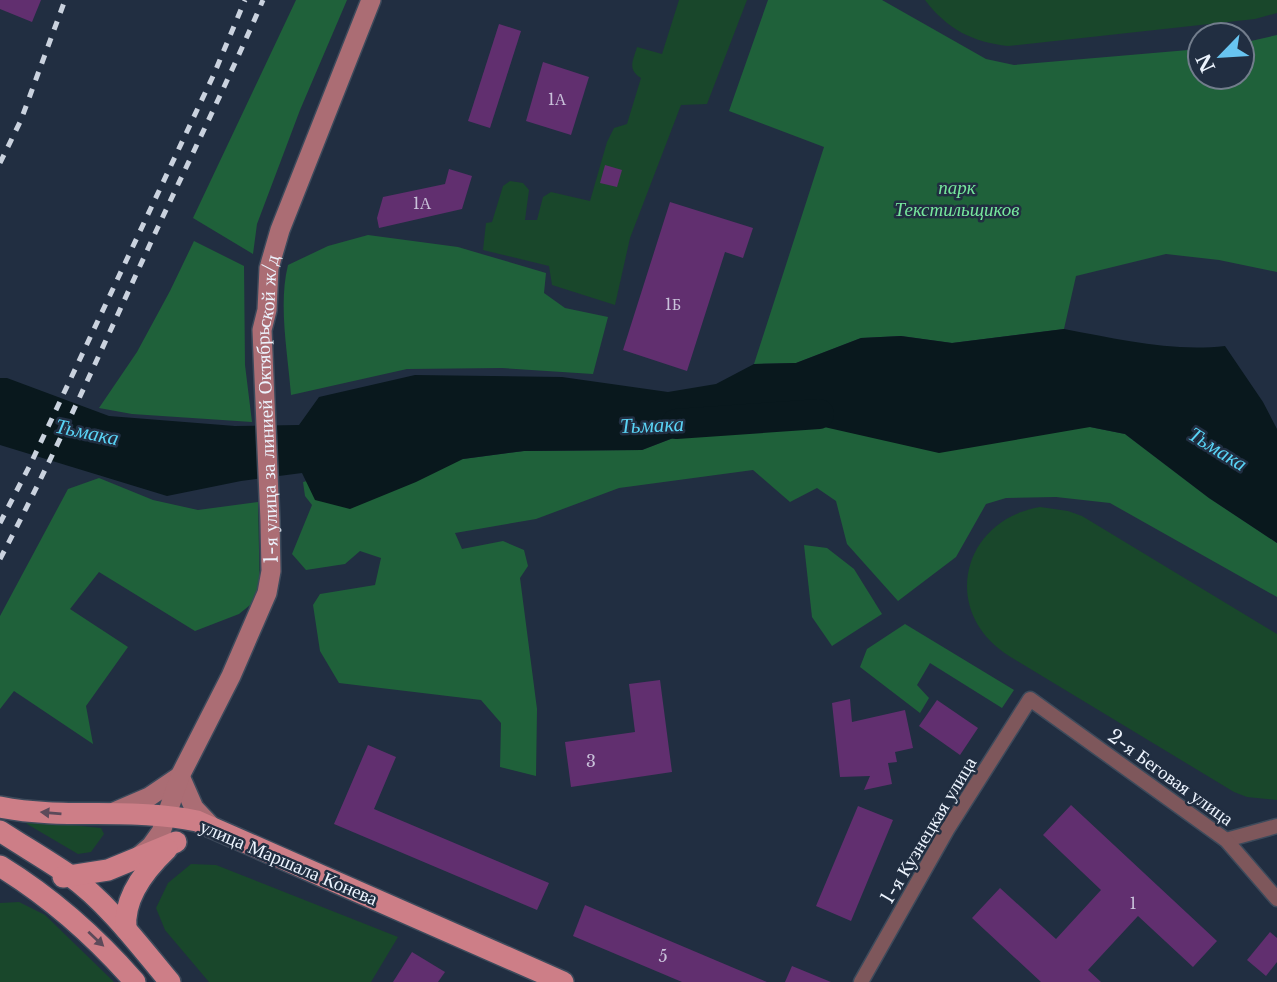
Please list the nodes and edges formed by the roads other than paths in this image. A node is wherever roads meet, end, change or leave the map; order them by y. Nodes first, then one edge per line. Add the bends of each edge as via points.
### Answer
1 (371, 0) edge
2 (1030, 699) joint
3 (180, 776) junction
4 (0, 807) edge
5 (102, 815) junction
6 (168, 815) junction
7 (1277, 826) edge
8 (212, 827) junction
9 (0, 831) edge
10 (1226, 840) junction
11 (176, 842) junction
12 (129, 862) junction
13 (3, 867) edge
14 (70, 876) junction
15 (131, 898) junction
16 (1277, 899) edge
17 (126, 929) junction
18 (135, 982) edge
19 (170, 982) edge
20 (563, 982) edge
21 (861, 982) edge

1 - 3 main road, 1-я улица за линией Октябрьской ж/д via 280,230 270,268 262,330 271,571 264,605
2 - 10 street, 2-я Беговая улица
2 - 21 street, 1-я Кузнецкая улица via 947,830
3 - 5 main road via 149,797
3 - 6 main road, 1-я улица за линией Октябрьской ж/д
3 - 8 main road via 194,808
5 -> 4 main road, улица Маршала Конева
5 - 6 main road, улица Маршала Конева
6 - 8 main road, улица Маршала Конева
6 - 12 main road, 1-я улица за линией Октябрьской ж/д via 151,846
7 - 10 street
8 - 11 main road
8 - 20 main road, улица Маршала Конева
9 - 14 main road
10 - 16 street, 2-я Беговая улица
11 - 12 main road
11 - 15 main road via 150,867
12 - 14 main road
12 - 15 main road
13 - 14 main road via 37,876
13 -> 18 main road via 52,900
14 - 17 main road
15 - 17 main road
17 - 19 main road

